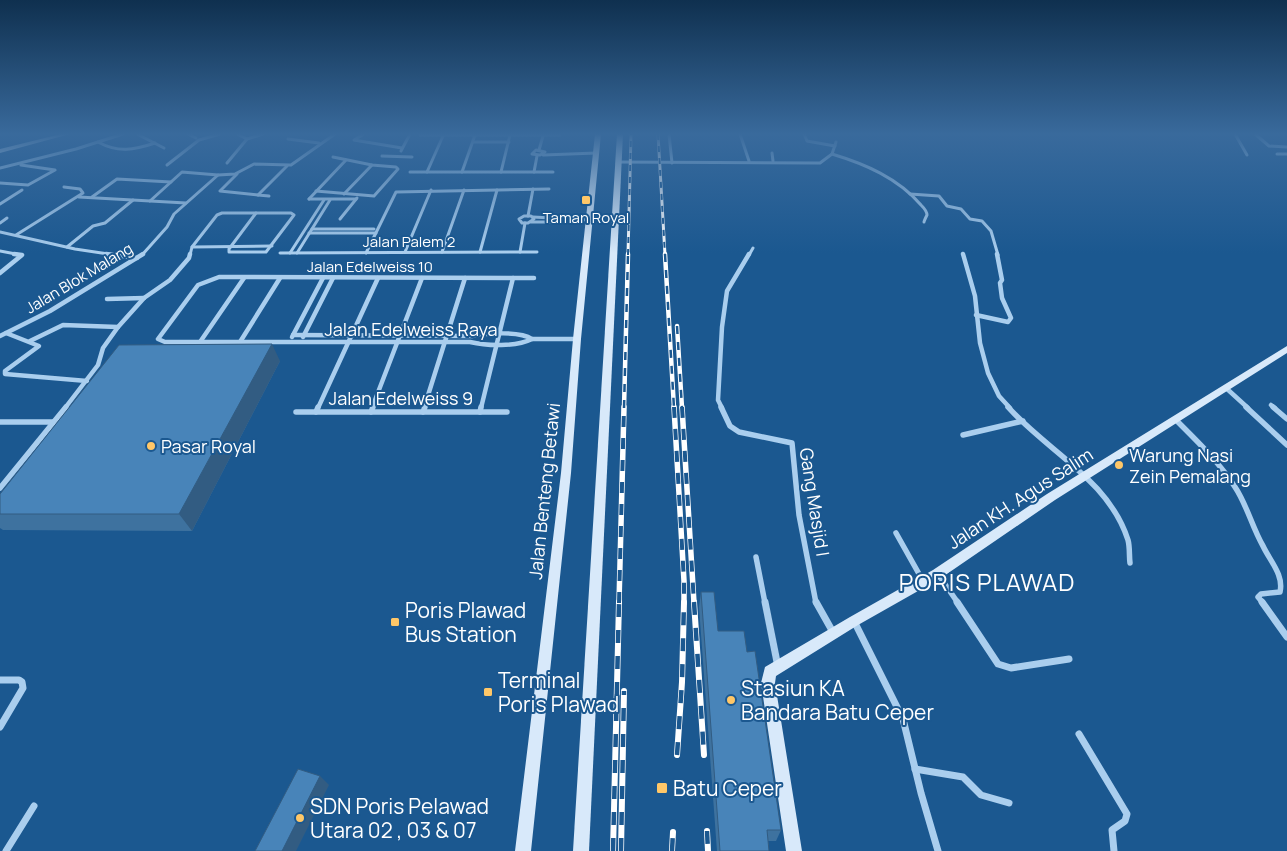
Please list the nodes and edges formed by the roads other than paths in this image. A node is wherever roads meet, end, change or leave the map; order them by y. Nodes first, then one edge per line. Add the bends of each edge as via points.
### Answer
1 (49, 174) edge
2 (180, 174) edge
3 (203, 174) edge
4 (238, 174) joint
5 (279, 174) edge
6 (333, 174) edge
7 (364, 174) edge
8 (393, 174) edge
9 (594, 174) edge
10 (617, 174) edge
11 (879, 174) edge
12 (218, 175) junction
13 (170, 182) junction
14 (0, 183) edge
15 (64, 187) dead end
16 (533, 189) junction
17 (549, 189) dead end
18 (22, 190) dead end
19 (431, 190) junction
20 (464, 190) junction
21 (497, 190) junction
22 (316, 191) junction
23 (344, 194) junction
24 (910, 194) junction
25 (258, 195) junction
26 (360, 195) junction
27 (269, 196) dead end
28 (79, 197) junction
29 (92, 198) junction
30 (356, 199) junction
31 (133, 200) junction
32 (324, 200) junction
33 (330, 200) junction
34 (150, 201) junction
35 (186, 203) junction
36 (0, 204) edge
37 (256, 213) junction
38 (528, 216) junction
39 (7, 218) dead end
40 (340, 219) dead end
41 (532, 220) junction
42 (589, 220) junction
43 (924, 222) dead end
44 (0, 223) edge
45 (525, 223) junction
46 (0, 230) edge
47 (310, 231) junction
48 (377, 231) junction
49 (15, 235) junction
50 (231, 246) junction
51 (272, 246) junction
52 (67, 247) junction
53 (192, 247) junction
54 (753, 248) dead end
55 (0, 251) edge
56 (405, 252) junction
57 (442, 252) junction
58 (480, 252) junction
59 (520, 252) junction
60 (537, 252) dead end
61 (280, 253) dead end
62 (290, 253) junction
63 (297, 253) junction
64 (366, 253) junction
65 (963, 253) dead end
66 (137, 258) junction
67 (0, 273) edge
68 (244, 278) junction
69 (280, 278) junction
70 (323, 278) junction
71 (333, 278) junction
72 (378, 278) junction
73 (422, 278) junction
74 (465, 278) junction
75 (513, 278) junction
76 (534, 278) dead end
77 (144, 298) junction
78 (107, 299) dead end
79 (976, 315) junction
80 (118, 328) junction
81 (6, 333) junction
82 (293, 335) junction
83 (304, 335) junction
84 (351, 335) junction
85 (400, 335) junction
86 (0, 336) edge
87 (447, 336) junction
88 (498, 336) junction
89 (577, 338) junction
90 (532, 339) junction
91 (158, 340) joint
92 (30, 341) junction
93 (200, 342) junction
94 (240, 342) junction
95 (290, 342) junction
96 (300, 342) junction
97 (348, 342) junction
98 (398, 342) junction
99 (445, 342) junction
100 (497, 343) junction
101 (1287, 349) edge
102 (87, 381) junction
103 (1226, 388) junction
104 (1271, 405) dead end
105 (296, 412) dead end
106 (316, 412) junction
107 (371, 412) junction
108 (423, 412) junction
109 (480, 412) junction
110 (507, 412) dead end
111 (1287, 419) edge
112 (1176, 420) junction
113 (1023, 421) junction
114 (0, 422) edge
115 (53, 422) junction
116 (963, 435) dead end
117 (1287, 445) edge
118 (1085, 476) junction
119 (0, 488) edge
120 (896, 533) dead end
121 (756, 557) dead end
122 (1130, 563) dead end
123 (937, 574) junction
124 (923, 582) junction
125 (854, 621) junction
126 (834, 634) junction
127 (1287, 637) edge
128 (1069, 659) dead end
129 (778, 667) junction
130 (0, 680) edge
131 (0, 727) edge
132 (1079, 734) dead end
133 (915, 769) junction
134 (1009, 803) dead end
135 (34, 806) dead end
136 (6, 851) edge
137 (523, 851) edge
138 (581, 851) edge
139 (794, 851) edge
140 (938, 851) edge
141 (1114, 851) edge

1 - 14 street via 28,186
2 - 13 street
3 - 12 street
4 - 12 street
4 - 25 street via 220,191
5 - 25 street
6 - 22 street
7 - 23 street
8 - 26 street via 374,196
9 - 42 main road, Jalan Benteng Betawi
10 - 138 main road
11 - 24 street
12 - 35 street, Jalan Blok Malang
13 - 29 street via 117,179
13 - 34 street
15 - 28 street via 82,190
16 - 17 street
16 - 21 street
16 - 38 street
18 - 36 street
19 - 20 street
19 - 48 street via 396,192
19 - 56 street
20 - 21 street
20 - 57 street
21 - 58 street
22 - 23 street
22 - 32 street via 309,199
23 - 26 street
24 - 43 street via 926,211
24 - 79 street via 939,196 947,206 962,209 970,219 982,221 987,227 999,260 1000,293 1011,318 1008,322
25 - 27 street
26 - 30 street
28 - 29 street
28 - 49 street
29 - 31 street
30 - 33 street
30 - 40 street
31 - 34 street
31 - 52 street
32 - 33 street
32 - 62 street
33 - 47 street
34 - 35 street
35 - 66 street, Jalan Blok Malang via 150,248
37 - 50 street
37 - 51 street via 294,215
37 - 53 street via 218,214
38 - 41 street
38 - 45 street via 519,219
39 - 44 street
41 - 42 street
41 - 45 street
42 - 89 main road, Jalan Benteng Betawi
45 - 59 street
46 - 49 street
47 - 48 street
47 - 63 street
48 - 64 street
49 - 52 street
50 - 51 street
50 - 51 street via 229,251 233,253 264,253
50 - 53 street
52 - 66 street
53 - 77 street via 190,258 170,280
54 - 126 street, Gang Masjid I via 727,291 718,400 730,426 739,432 792,443 799,515 815,599
55 - 67 street via 22,255
56 - 57 street, Jalan Palem 2
56 - 64 street, Jalan Palem 2
57 - 58 street, Jalan Palem 2
58 - 59 street, Jalan Palem 2
59 - 60 street, Jalan Palem 2
61 - 62 street, Jalan Palem 2
62 - 63 street, Jalan Palem 2
63 - 64 street, Jalan Palem 2
65 - 79 street via 972,280
66 - 81 street, Jalan Blok Malang via 50,311
68 - 69 street, Jalan Edelweiss 10
68 - 91 street, Jalan Edelweiss 10 via 218,278 198,285
68 - 93 street
69 - 70 street, Jalan Edelweiss 10
69 - 94 street
70 - 71 street, Jalan Edelweiss 10
70 - 82 street
71 - 72 street, Jalan Edelweiss 10
71 - 83 street
72 - 73 street, Jalan Edelweiss 10
72 - 84 street
73 - 74 street, Jalan Edelweiss 10
73 - 85 street
74 - 75 street, Jalan Edelweiss 10
74 - 87 street
75 - 76 street, Jalan Edelweiss 10
75 - 88 street
77 - 78 street
77 - 80 street
79 - 113 street via 988,373 999,396
80 - 92 street via 61,325
80 - 102 street via 103,348 98,365
81 - 86 street, Jalan Blok Malang
81 - 92 street
82 - 83 street, Jalan Edelweiss Raya
82 - 95 street
83 - 84 street, Jalan Edelweiss Raya
83 - 96 street
84 - 85 street, Jalan Edelweiss Raya
84 - 97 street
85 - 87 street, Jalan Edelweiss Raya
85 - 98 street
87 - 88 street, Jalan Edelweiss Raya
87 - 99 street
88 - 90 street, Jalan Edelweiss Raya
88 - 100 street
89 - 90 street, Jalan Edelweiss Raya
89 - 137 main road, Jalan Benteng Betawi via 566,473
90 - 100 street, Jalan Edelweiss Raya via 524,343
91 - 93 street, Jalan Edelweiss Raya
92 - 102 street via 39,346 5,374
93 - 94 street, Jalan Edelweiss Raya
94 - 95 street, Jalan Edelweiss Raya
95 - 96 street, Jalan Edelweiss Raya
96 - 97 street, Jalan Edelweiss Raya
97 - 98 street, Jalan Edelweiss Raya
97 - 106 street
98 - 99 street, Jalan Edelweiss Raya
98 - 107 street
99 - 100 street, Jalan Edelweiss Raya
99 - 108 street
100 - 109 street
101 - 103 main road, Jalan KH. Agus Salim
102 - 115 street
103 - 112 main road, Jalan KH. Agus Salim
103 - 117 street
104 - 111 street
105 - 106 street, Jalan Edelweiss 9
106 - 107 street, Jalan Edelweiss 9
107 - 108 street, Jalan Edelweiss 9
108 - 109 street, Jalan Edelweiss 9
109 - 110 street, Jalan Edelweiss 9
112 - 118 main road, Jalan KH. Agus Salim
112 - 127 street via 1217,464 1240,496 1282,587 1280,592 1258,597
113 - 116 street
113 - 118 street
114 - 115 street
115 - 119 street
118 - 122 street via 1116,512 1128,541
118 - 123 main road, Jalan KH. Agus Salim
120 - 124 street
121 - 129 street
123 - 124 main road, Jalan KH. Agus Salim
123 - 128 street via 998,664 1011,668
124 - 125 main road, Jalan KH. Agus Salim
125 - 126 main road, Jalan KH. Agus Salim
125 - 133 street via 903,719
126 - 129 main road, Jalan KH. Agus Salim
129 - 139 main road via 770,672 768,683
130 - 131 street via 19,680 23,688
132 - 141 street via 1127,814 1125,821 1112,830
133 - 134 street via 964,777 981,795
133 - 140 street
135 - 136 street

